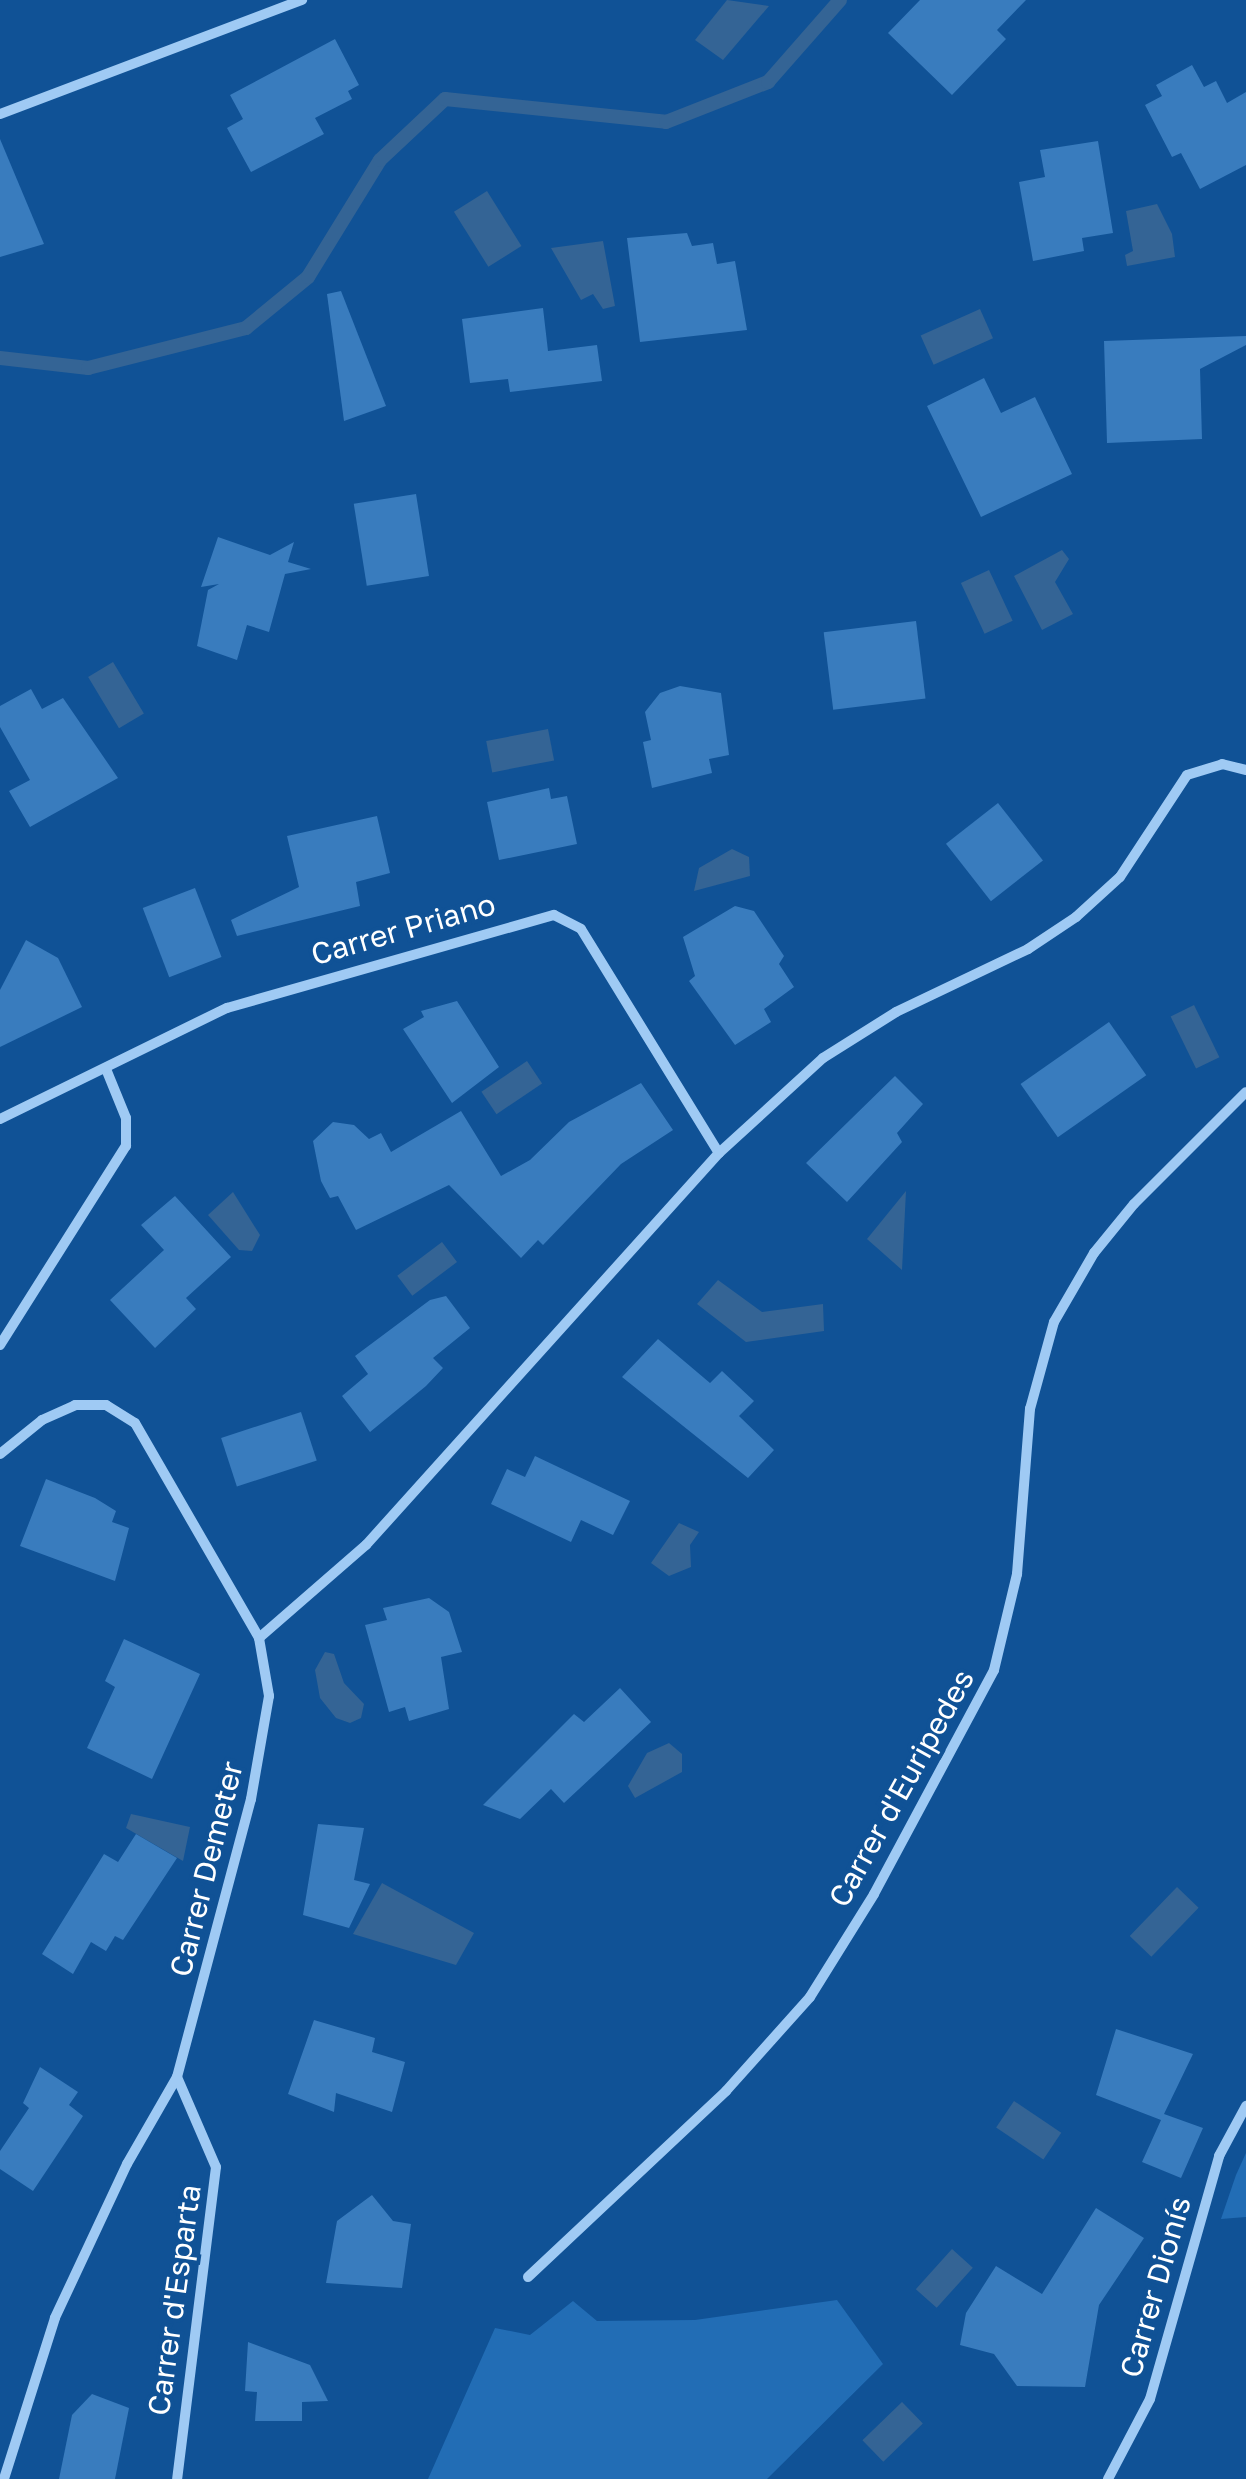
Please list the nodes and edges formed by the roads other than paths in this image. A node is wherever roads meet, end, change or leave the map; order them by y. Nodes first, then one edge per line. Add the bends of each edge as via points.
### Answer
1 (302, 0) edge
2 (1, 113) edge
3 (1246, 770) edge
4 (106, 1069) junction
5 (1246, 1092) edge
6 (0, 1119) edge
7 (719, 1153) junction
8 (0, 1345) edge
9 (0, 1454) edge
10 (258, 1638) junction
11 (176, 2078) junction
12 (1246, 2106) edge
13 (528, 2277) dead end
14 (4, 2479) edge
15 (177, 2479) edge
16 (1108, 2479) edge

1 - 2 street
3 - 7 street via 1222,764 1187,774 1120,877 1076,917 1028,949 856,1036
4 - 6 street, Carrer Priano
4 - 7 street, Carrer Priano via 170,1033 276,991 554,915 580,929
4 - 8 street via 126,1118 122,1156
5 - 13 street, Carrer d'Euripedes via 1134,1204 1054,1322 1030,1408 1017,1574 994,1670 874,1894 810,1997 726,2091
7 - 10 street via 366,1545
9 - 10 street, Carrer Demeter via 60,1410 91,1402 122,1412 161,1459
10 - 11 street, Carrer Demeter via 267,1723
11 - 14 street, Carrer Demeter via 127,2164 56,2318
11 - 15 street, Carrer d'Esparta via 216,2167
12 - 16 street, Carrer Dionís via 1219,2156 1150,2399

